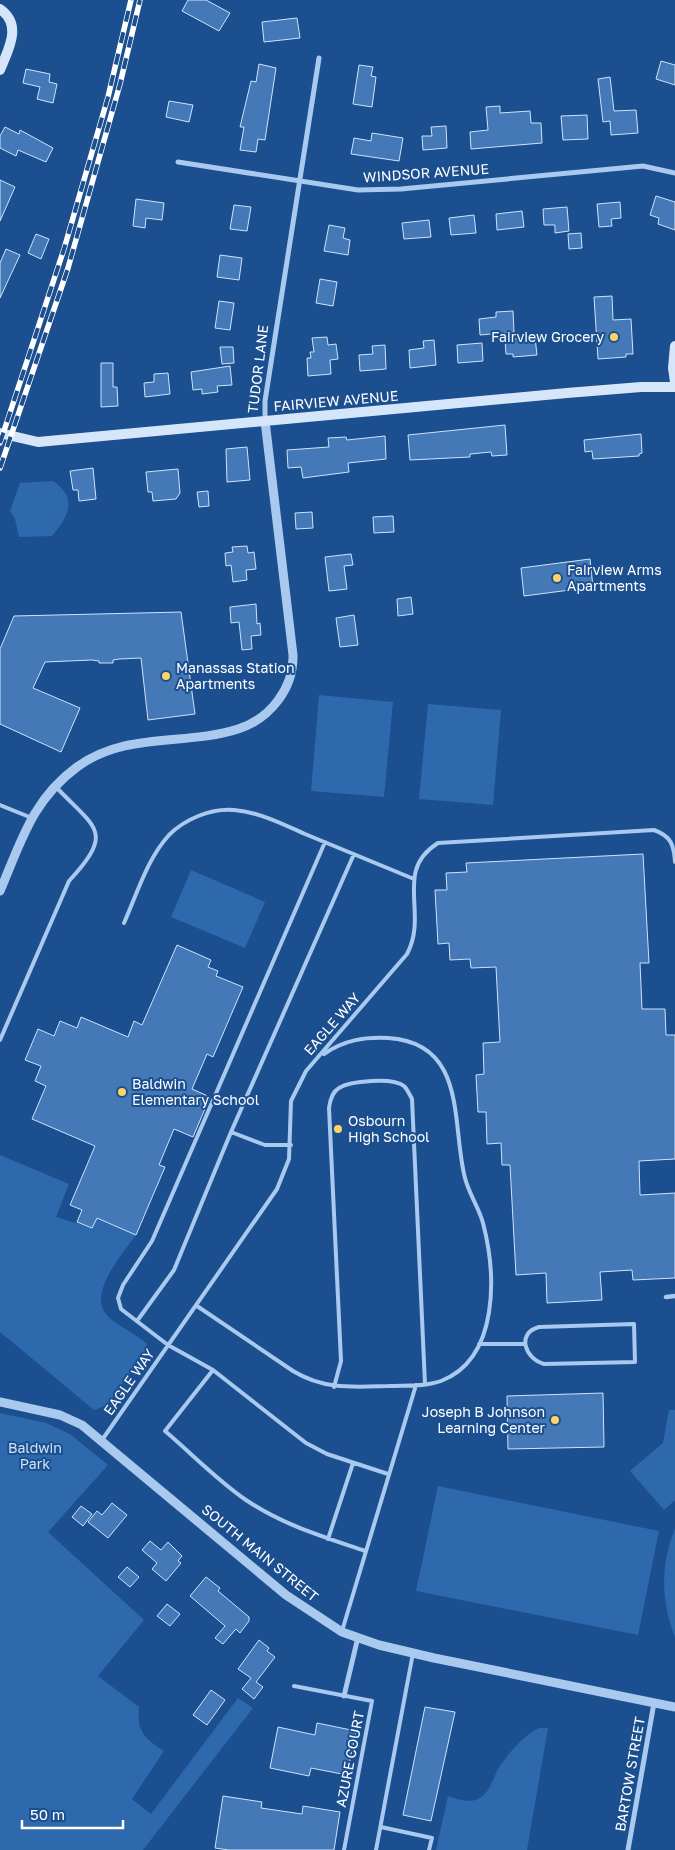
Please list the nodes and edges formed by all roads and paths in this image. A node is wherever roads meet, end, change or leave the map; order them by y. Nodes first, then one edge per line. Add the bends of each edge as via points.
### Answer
1 (0, 9) edge
2 (319, 58) dead end
3 (0, 70) edge
4 (178, 162) dead end
5 (675, 172) edge
6 (300, 182) junction
7 (675, 346) edge
8 (675, 382) edge
9 (675, 387) edge
10 (264, 421) junction
11 (0, 433) edge
12 (54, 785) junction
13 (0, 805) edge
14 (32, 818) junction
15 (326, 842) junction
16 (354, 854) junction
17 (675, 862) edge
18 (414, 879) junction
19 (0, 891) edge
20 (124, 923) dead end
21 (0, 1040) edge
22 (318, 1058) junction
23 (231, 1132) junction
24 (291, 1145) junction
25 (675, 1296) edge
26 (666, 1297) dead end
27 (197, 1306) junction
28 (137, 1322) junction
29 (479, 1344) junction
30 (525, 1344) junction
31 (168, 1345) junction
32 (213, 1370) junction
33 (425, 1384) junction
34 (416, 1385) junction
35 (334, 1387) junction
36 (0, 1402) edge
37 (102, 1440) junction
38 (352, 1462) junction
39 (388, 1474) junction
40 (328, 1539) junction
41 (365, 1551) junction
42 (342, 1632) junction
43 (358, 1637) junction
44 (412, 1653) junction
45 (294, 1686) dead end
46 (344, 1696) junction
47 (654, 1703) junction
48 (675, 1707) edge
49 (380, 1827) junction
50 (344, 1850) edge
51 (376, 1850) edge
52 (430, 1850) edge
53 (628, 1850) edge

1 - 3 main road via 12,23 13,36
2 - 6 street, TUDOR LANE
4 - 6 street, WINDSOR AVENUE
5 - 6 street, WINDSOR AVENUE via 643,166 382,190
6 - 10 street, TUDOR LANE
7 - 8 main road
9 - 10 main road, FAIRVIEW AVENUE via 595,390
10 - 11 main road, FAIRVIEW AVENUE via 38,442
10 - 12 street, TUDOR LANE via 294,666 287,686 258,719 239,729 112,750 78,766
12 - 14 street, TUDOR LANE
12 - 21 lane via 94,828 97,840 84,864 69,881
13 - 14 lane
14 - 19 street, TUDOR LANE
15 - 16 lane
15 - 20 lane via 253,813 216,810 198,816 182,824 159,847
15 - 28 lane via 152,1241 119,1293 122,1309
16 - 18 lane
16 - 23 lane
17 - 18 lane, EAGLE WAY via 670,840 654,830 518,838 438,844 420,858
18 - 22 lane, EAGLE WAY via 415,933 410,948
22 - 24 lane, EAGLE WAY via 297,1085 291,1101
22 - 29 lane via 347,1041 396,1039 426,1051 446,1075 456,1106 460,1160 465,1181 482,1220 492,1275 488,1322
23 - 24 lane via 265,1145
23 - 28 lane via 174,1270
24 - 27 lane, EAGLE WAY via 286,1170 269,1202
25 - 26 street
27 - 31 lane, EAGLE WAY
27 - 35 lane via 306,1379
28 - 31 lane
29 - 30 lane
29 - 33 lane via 462,1367 450,1376
30 - 30 lane via 532,1358 544,1364 635,1362 634,1324 539,1327 530,1331
31 - 32 lane
31 - 37 lane, EAGLE WAY
32 - 38 lane via 306,1443
32 - 40 lane via 164,1431 245,1499 286,1523
33 - 34 lane
33 - 35 lane via 412,1099 404,1086 393,1080 348,1083 331,1097 341,1361
34 - 35 lane
34 - 39 lane
36 - 37 street, SOUTH MAIN STREET via 60,1414
37 - 42 street, SOUTH MAIN STREET via 286,1595
38 - 39 lane
38 - 40 lane
39 - 41 lane
40 - 41 lane
41 - 42 lane
42 - 43 street, SOUTH MAIN STREET
43 - 44 street, SOUTH MAIN STREET
43 - 46 street, AZURE COURT
44 - 47 street, SOUTH MAIN STREET
44 - 49 lane
45 - 46 lane, AZURE COURT
46 - 50 lane, AZURE COURT via 372,1701
47 - 48 street, SOUTH MAIN STREET
47 - 53 street, BARTOW STREET
49 - 51 lane
49 - 52 lane via 432,1838

